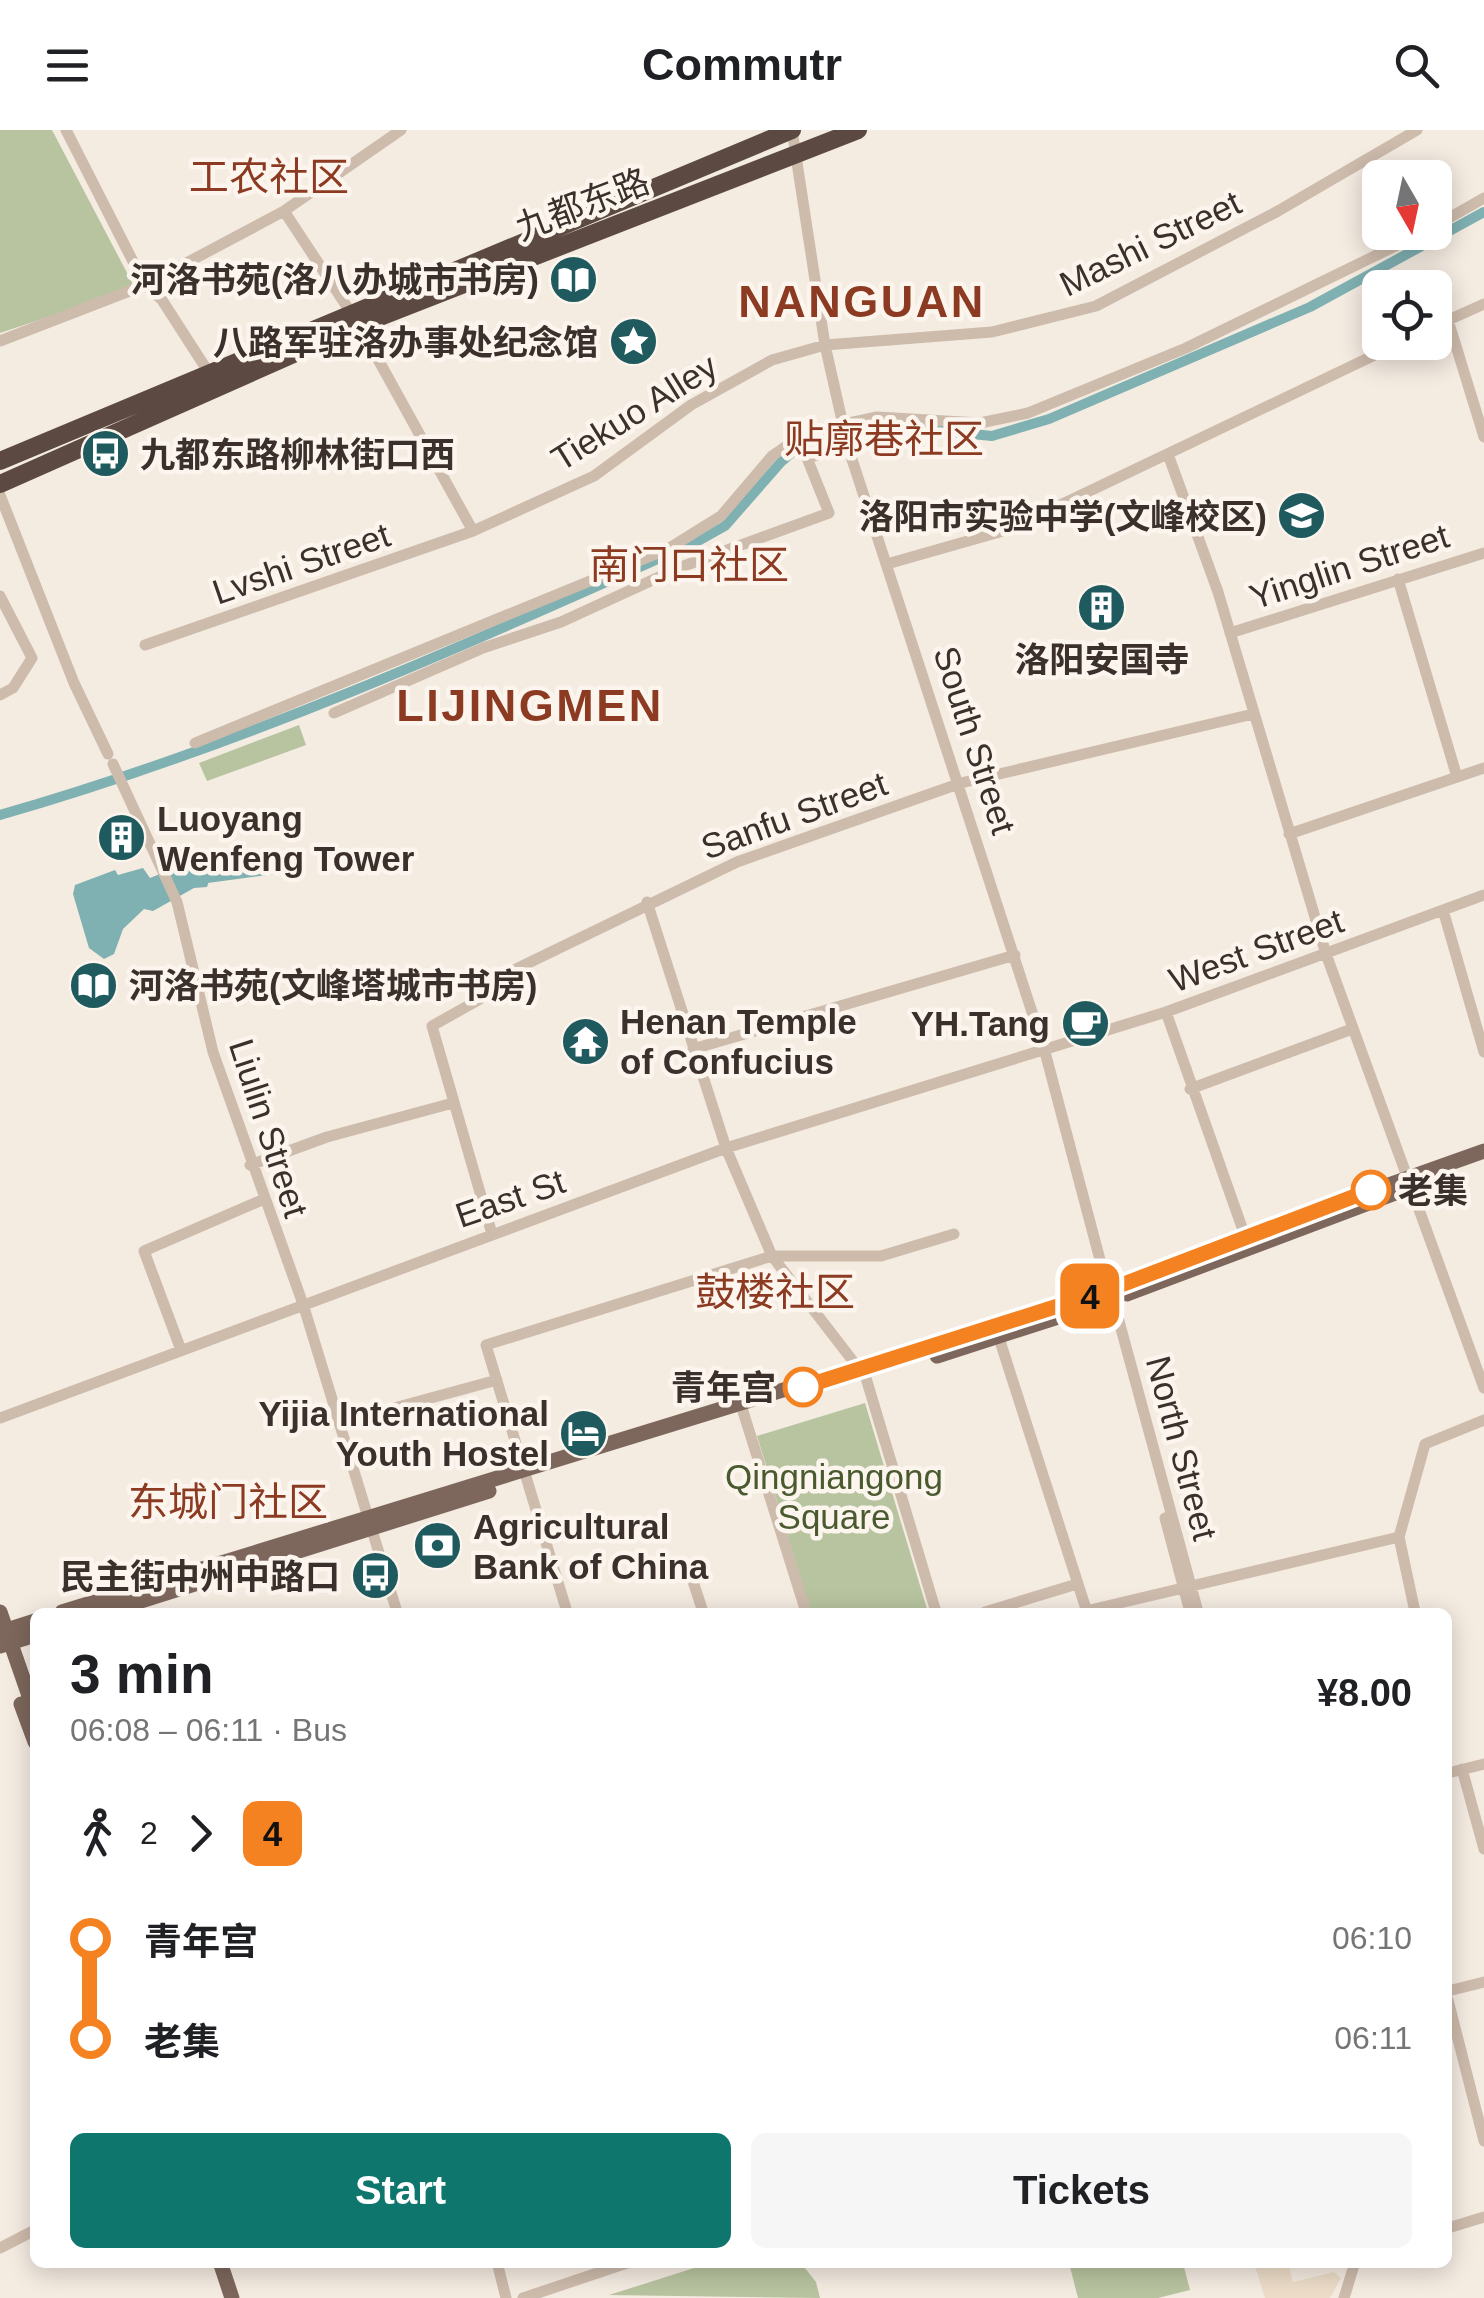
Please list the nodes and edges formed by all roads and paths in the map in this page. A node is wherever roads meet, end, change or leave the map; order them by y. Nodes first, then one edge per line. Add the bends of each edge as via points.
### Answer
1 (66, 130) edge
2 (401, 130) edge
3 (792, 130) edge
4 (858, 130) edge
5 (1417, 130) edge
6 (796, 153) junction
7 (1484, 198) edge
8 (284, 211) junction
9 (1452, 216) edge
10 (1387, 250) edge
11 (145, 285) junction
12 (1484, 304) edge
13 (1452, 318) edge
14 (355, 320) junction
15 (1452, 333) edge
16 (0, 341) edge
17 (825, 345) junction
18 (1365, 360) edge
19 (209, 374) junction
20 (842, 422) junction
21 (1484, 437) edge
22 (848, 447) junction
23 (1169, 456) junction
24 (0, 461) edge
25 (0, 484) edge
26 (0, 496) edge
27 (473, 530) junction
28 (1484, 553) edge
29 (888, 564) junction
30 (1398, 578) junction
31 (1, 599) edge
32 (1230, 633) junction
33 (145, 646) dead end
34 (0, 695) edge
35 (334, 713) dead end
36 (1254, 714) junction
37 (195, 743) dead end
38 (1484, 768) edge
39 (1457, 777) junction
40 (961, 783) junction
41 (1289, 834) junction
42 (1484, 895) edge
43 (648, 902) junction
44 (1443, 910) junction
45 (1326, 954) junction
46 (1015, 955) junction
47 (1166, 1012) junction
48 (1352, 1029) junction
49 (693, 1049) junction
50 (1045, 1052) junction
51 (1484, 1052) edge
52 (1190, 1089) junction
53 (453, 1103) junction
54 (726, 1148) junction
55 (1484, 1151) edge
56 (1484, 1161) edge
57 (250, 1166) junction
58 (1410, 1182) junction
59 (262, 1200) junction
60 (492, 1234) junction
61 (954, 1234) dead end
62 (1245, 1236) junction
63 (768, 1258) junction
64 (1109, 1297) junction
65 (302, 1304) junction
66 (998, 1338) junction
67 (181, 1350) junction
68 (864, 1374) junction
69 (497, 1380) junction
70 (1484, 1388) edge
71 (742, 1410) junction
72 (0, 1418) edge
73 (1484, 1420) edge
74 (339, 1423) junction
75 (528, 1474) junction
76 (372, 1522) junction
77 (1399, 1537) junction
78 (688, 1566) dead end
79 (1077, 1584) junction
80 (1188, 1587) junction
81 (76, 1608) edge
82 (118, 1608) edge
83 (396, 1608) edge
84 (566, 1608) edge
85 (703, 1608) edge
86 (805, 1608) edge
87 (935, 1608) edge
88 (998, 1608) edge
89 (1085, 1608) edge
90 (1102, 1608) edge
91 (1190, 1608) edge
92 (1196, 1608) edge
93 (1414, 1608) edge
94 (0, 1612) edge
95 (30, 1624) edge
96 (30, 1636) edge
97 (3, 1640) edge
98 (30, 1702) edge
99 (30, 1726) edge
100 (1484, 1764) edge
101 (1454, 1771) edge
102 (1484, 1849) edge
103 (1484, 1982) edge
104 (1452, 1990) edge
105 (1452, 2016) edge
106 (1484, 2141) edge
107 (1484, 2217) edge
108 (1452, 2227) edge
109 (30, 2233) edge
110 (0, 2248) edge
111 (212, 2268) edge
112 (222, 2268) edge
113 (498, 2268) edge
114 (612, 2268) edge
115 (1356, 2268) edge
116 (222, 2298) edge
117 (232, 2298) edge
118 (506, 2298) edge
119 (523, 2298) edge
120 (1347, 2298) edge

1 - 11 street
2 - 8 street
3 - 6 street, South Street
3 - 14 highway, 九都东路
4 - 6 highway, 九都东路
5 - 17 street, Mashi Street via 1096,306 992,332
6 - 14 highway, 九都东路
6 - 17 street, South Street
7 - 9 street
8 - 11 street
8 - 14 street
10 - 20 street via 1186,348 1028,413 980,424 877,417
11 - 16 street
11 - 19 street via 162,300
12 - 13 street
14 - 19 highway, 九都东路
14 - 25 highway, 九都东路
14 - 27 street
15 - 21 street
17 - 20 street, South Street
17 - 27 street, Tiekuo Alley via 772,360 691,406 594,476
18 - 23 street
19 - 24 highway, 九都东路
20 - 22 street, South Street
20 - 37 street via 807,432 772,456 721,516 668,549
22 - 29 street, South Street
22 - 35 street via 807,458 830,513 681,567
23 - 29 street via 1010,529
23 - 32 street
26 - 57 street, Liulin Street via 74,683 177,902 213,1052
27 - 33 street, Lvshi Street
28 - 30 street, Yinglin Street
29 - 40 street, South Street
30 - 32 street, Yinglin Street
30 - 39 street
31 - 34 street via 32,658 14,688
32 - 36 street
36 - 40 street, Sanfu Street
36 - 41 street
38 - 39 street
39 - 41 street
40 - 43 street, Sanfu Street via 736,862
40 - 46 street, South Street
41 - 45 street
42 - 44 street, West Street
43 - 49 street
43 - 53 street, Sanfu Street via 481,986 480,999 432,1026
44 - 45 street, West Street
44 - 51 street
45 - 47 street, West Street
45 - 48 street
46 - 49 street
46 - 50 street, South Street
47 - 50 street, West Street
47 - 52 street
48 - 52 street
48 - 58 street
49 - 54 street
50 - 54 street, East St
50 - 64 street, North Street
52 - 62 street
53 - 57 street
53 - 60 street
54 - 60 street, East St
54 - 63 street
55 - 58 main road
56 - 58 main road
57 - 59 street, Liulin Street
58 - 62 main road
58 - 64 main road
58 - 70 street
59 - 65 street, Liulin Street
59 - 67 street via 144,1251
60 - 65 street, East St
61 - 63 street via 881,1256
62 - 64 main road
63 - 68 street
63 - 69 street via 486,1345
64 - 66 main road
64 - 68 main road
64 - 80 street, North Street
65 - 67 street, East St
65 - 74 street, Liulin Street
66 - 68 main road
66 - 79 street
67 - 72 street, East St
68 - 71 main road
68 - 87 street
69 - 74 street
69 - 75 street
71 - 75 main road
71 - 86 street
73 - 77 street via 1425,1444
74 - 76 street, Liulin Street
75 - 76 main road
75 - 84 street
76 - 81 main road
76 - 82 main road
76 - 83 street, Liulin Street
77 - 80 street
77 - 93 street
78 - 85 street
79 - 88 street
79 - 89 street
80 - 90 street
80 - 91 street, North Street
80 - 92 street, North Street
94 - 97 main road
95 - 97 main road
96 - 97 main road
97 - 98 main road
97 - 99 main road
100 - 101 street
101 - 102 street
103 - 104 street
105 - 106 street
107 - 108 street
109 - 110 street
111 - 116 main road
112 - 117 main road
113 - 118 street
114 - 119 street
115 - 120 street

